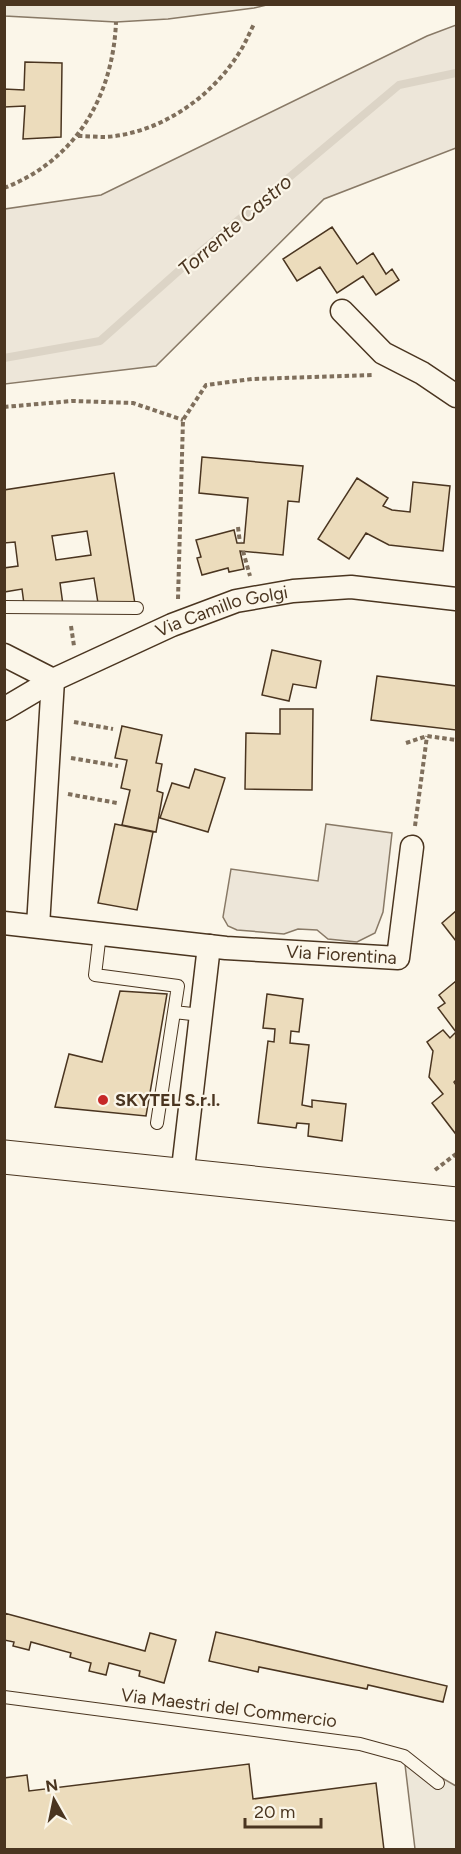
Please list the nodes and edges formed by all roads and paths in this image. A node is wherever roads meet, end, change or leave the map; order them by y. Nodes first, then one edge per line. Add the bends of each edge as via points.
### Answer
1 (116, 22) dead end
2 (254, 24) dead end
3 (78, 136) junction
4 (4, 188) edge
5 (342, 311) dead end
6 (377, 375) dead end
7 (456, 396) edge
8 (4, 407) edge
9 (183, 420) junction
10 (238, 527) dead end
11 (240, 543) dead end
12 (243, 551) dead end
13 (251, 579) dead end
14 (456, 599) edge
15 (178, 603) dead end
16 (4, 608) edge
17 (137, 609) dead end
18 (4, 655) edge
19 (53, 680) junction
20 (4, 709) edge
21 (74, 722) dead end
22 (112, 729) dead end
23 (427, 736) junction
24 (456, 740) edge
25 (406, 743) dead end
26 (70, 758) dead end
27 (118, 766) dead end
28 (67, 794) dead end
29 (117, 803) dead end
30 (412, 847) joint
31 (4, 923) edge
32 (38, 926) junction
33 (100, 933) junction
34 (209, 946) junction
35 (174, 1012) junction
36 (201, 1016) junction
37 (156, 1123) dead end
38 (456, 1154) edge
39 (4, 1157) edge
40 (435, 1170) dead end
41 (182, 1177) junction
42 (456, 1204) edge
43 (4, 1697) edge
44 (438, 1783) dead end

1 - 3 path via 109,72
2 - 3 path via 239,53 213,85 184,111 145,129 107,137
3 - 4 path via 26,180
5 - 7 street via 383,353
6 - 9 path via 252,379 206,385
8 - 9 path via 72,401 133,404
9 - 15 path
10 - 11 path
12 - 13 path
14 - 19 street, Via Camillo Golgi via 351,587 293,591 236,601 172,625
16 - 17 lane
18 - 19 street
19 - 20 street, Via Camillo Golgi
19 - 32 street
21 - 22 path
23 - 24 path
23 - 25 path
23 - 30 path
26 - 27 path
28 - 29 path
30 - 34 street, Via Fiorentina via 398,958
31 - 32 street, Via Fiorentina
32 - 33 street, Via Fiorentina
33 - 34 street, Via Fiorentina
33 - 35 lane via 95,975 178,986
34 - 36 street
35 - 36 lane
35 - 37 lane
36 - 41 street
38 - 40 path
39 - 41 main road
41 - 42 main road
43 - 44 lane, Via Maestri del Commercio via 360,1744 404,1756

